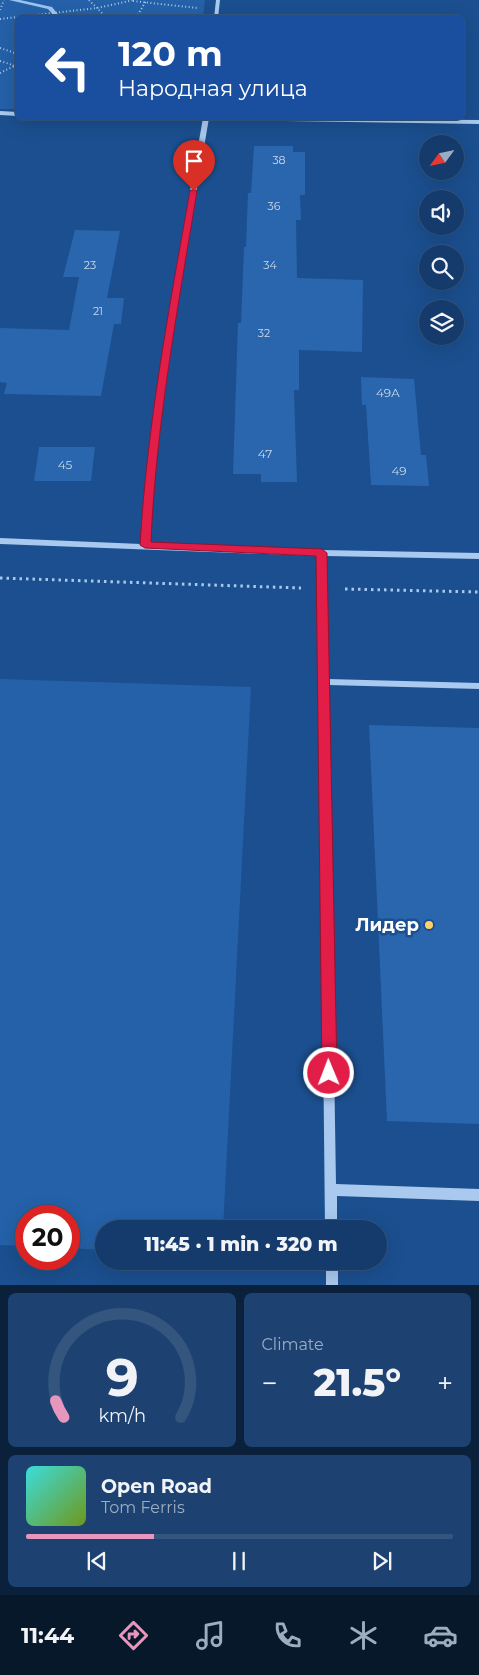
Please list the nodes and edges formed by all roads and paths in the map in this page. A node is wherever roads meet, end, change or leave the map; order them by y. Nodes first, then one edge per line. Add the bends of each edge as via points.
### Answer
1 (4, 0) edge
2 (89, 0) edge
3 (134, 0) edge
4 (218, 0) edge
5 (146, 1) edge
6 (130, 2) junction
7 (97, 8) junction
8 (197, 8) dead end
9 (0, 10) edge
10 (35, 15) edge
11 (104, 15) edge
12 (138, 15) edge
13 (216, 15) edge
14 (15, 17) edge
15 (0, 19) edge
16 (0, 48) edge
17 (15, 53) edge
18 (0, 61) edge
19 (15, 65) edge
20 (15, 66) edge
21 (0, 74) edge
22 (0, 113) edge
23 (15, 114) edge
24 (206, 120) edge
25 (348, 120) edge
26 (479, 122) edge
27 (0, 541) edge
28 (145, 545) junction
29 (322, 553) junction
30 (479, 556) edge
31 (0, 578) edge
32 (322, 588) junction
33 (479, 592) edge
34 (324, 682) junction
35 (479, 686) edge
36 (331, 1190) junction
37 (479, 1195) edge
38 (331, 1220) edge
39 (332, 1270) edge
40 (332, 1285) edge

1 - 9 path
2 - 7 path
3 - 6 path
4 - 13 street
5 - 6 path
5 - 8 path
5 - 12 path
6 - 7 path
7 - 10 path
7 - 11 path
14 - 15 path
16 - 17 path
18 - 19 path
20 - 21 path
22 - 23 street
24 - 28 street via 165,357
25 - 26 street
27 - 28 street
28 - 29 street
29 - 30 street
29 - 32 street
31 - 32 path
32 - 33 path
32 - 34 street
34 - 35 street
34 - 36 street
36 - 37 street
36 - 38 street
39 - 40 street

